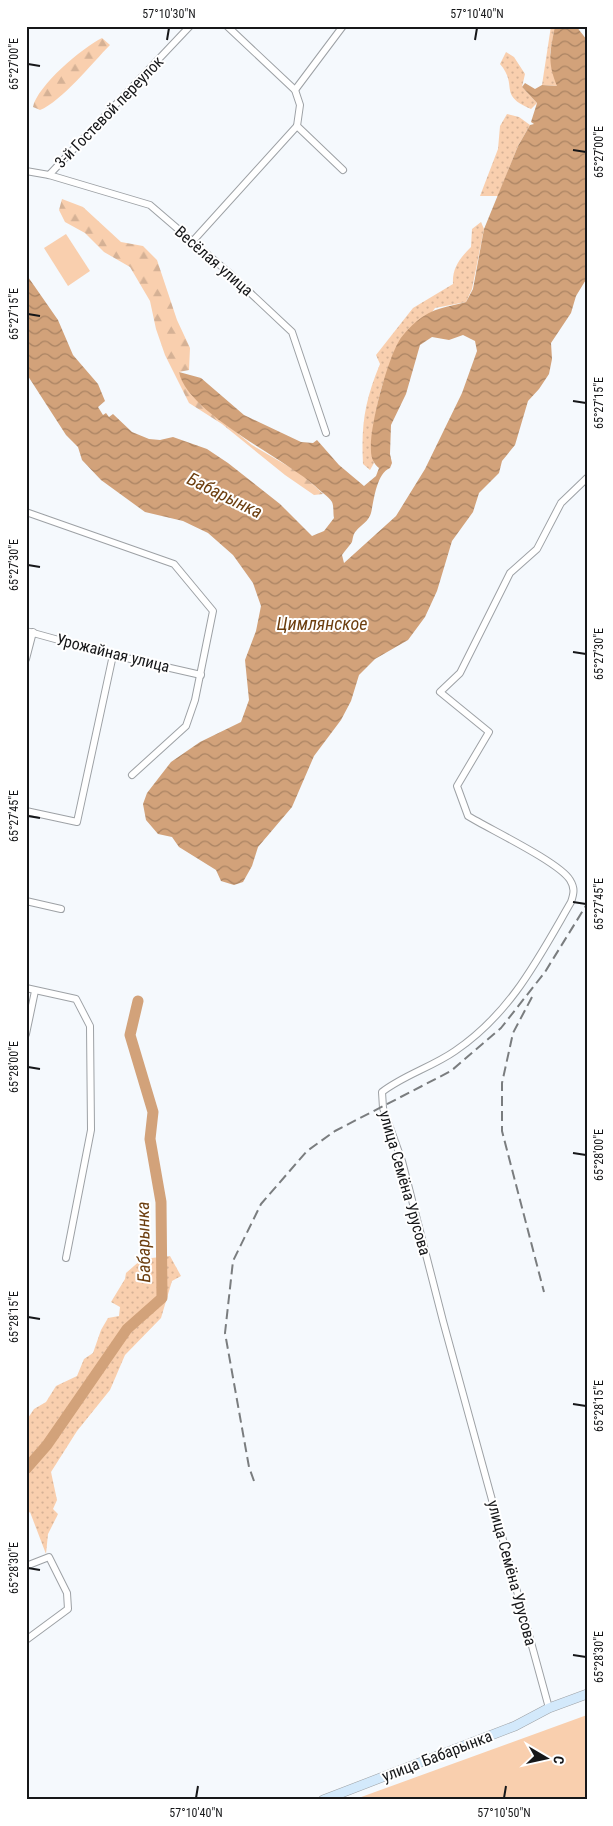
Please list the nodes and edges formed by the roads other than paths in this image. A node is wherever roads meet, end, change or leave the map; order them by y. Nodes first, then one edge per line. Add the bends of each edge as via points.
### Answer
1 (190, 26) edge
2 (227, 26) edge
3 (343, 26) edge
4 (295, 90) junction
5 (298, 126) junction
6 (26, 170) edge
7 (343, 170) dead end
8 (49, 175) junction
9 (192, 242) junction
10 (326, 433) dead end
11 (587, 478) edge
12 (26, 512) edge
13 (30, 632) edge
14 (113, 655) junction
15 (26, 659) edge
16 (201, 675) junction
17 (132, 775) dead end
18 (26, 811) edge
19 (26, 901) edge
20 (61, 909) dead end
21 (26, 988) edge
22 (36, 990) junction
23 (26, 1034) edge
24 (66, 1258) dead end
25 (26, 1566) edge
26 (26, 1640) edge
27 (587, 1694) edge
28 (549, 1708) junction
29 (323, 1800) edge

1 - 8 street, 3-й Гостевой переулок
2 - 4 street
3 - 4 street
4 - 5 street via 300,105
5 - 7 street
5 - 9 street
6 - 8 street, Весёлая улица
8 - 9 street, Весёлая улица via 150,205
9 - 10 street, Весёлая улица via 292,332
11 - 28 street, улица Семёна Урусова via 562,503 537,549 510,573 460,673 440,692 489,732 457,786 468,816 559,868 572,885 571,902 514,998 454,1052 382,1092 383,1108 402,1161
12 - 16 street via 174,564 213,611
13 - 14 street, Урожайная улица
13 - 15 street
14 - 16 street, Урожайная улица
14 - 18 street via 77,822
16 - 17 street via 186,726
19 - 20 street
21 - 22 street
22 - 23 street
22 - 24 street via 76,999 90,1026 91,1130
25 - 26 street via 49,1557 67,1593 68,1609
27 - 28 street, улица Бабарынка
28 - 29 street, улица Бабарынка via 515,1726

